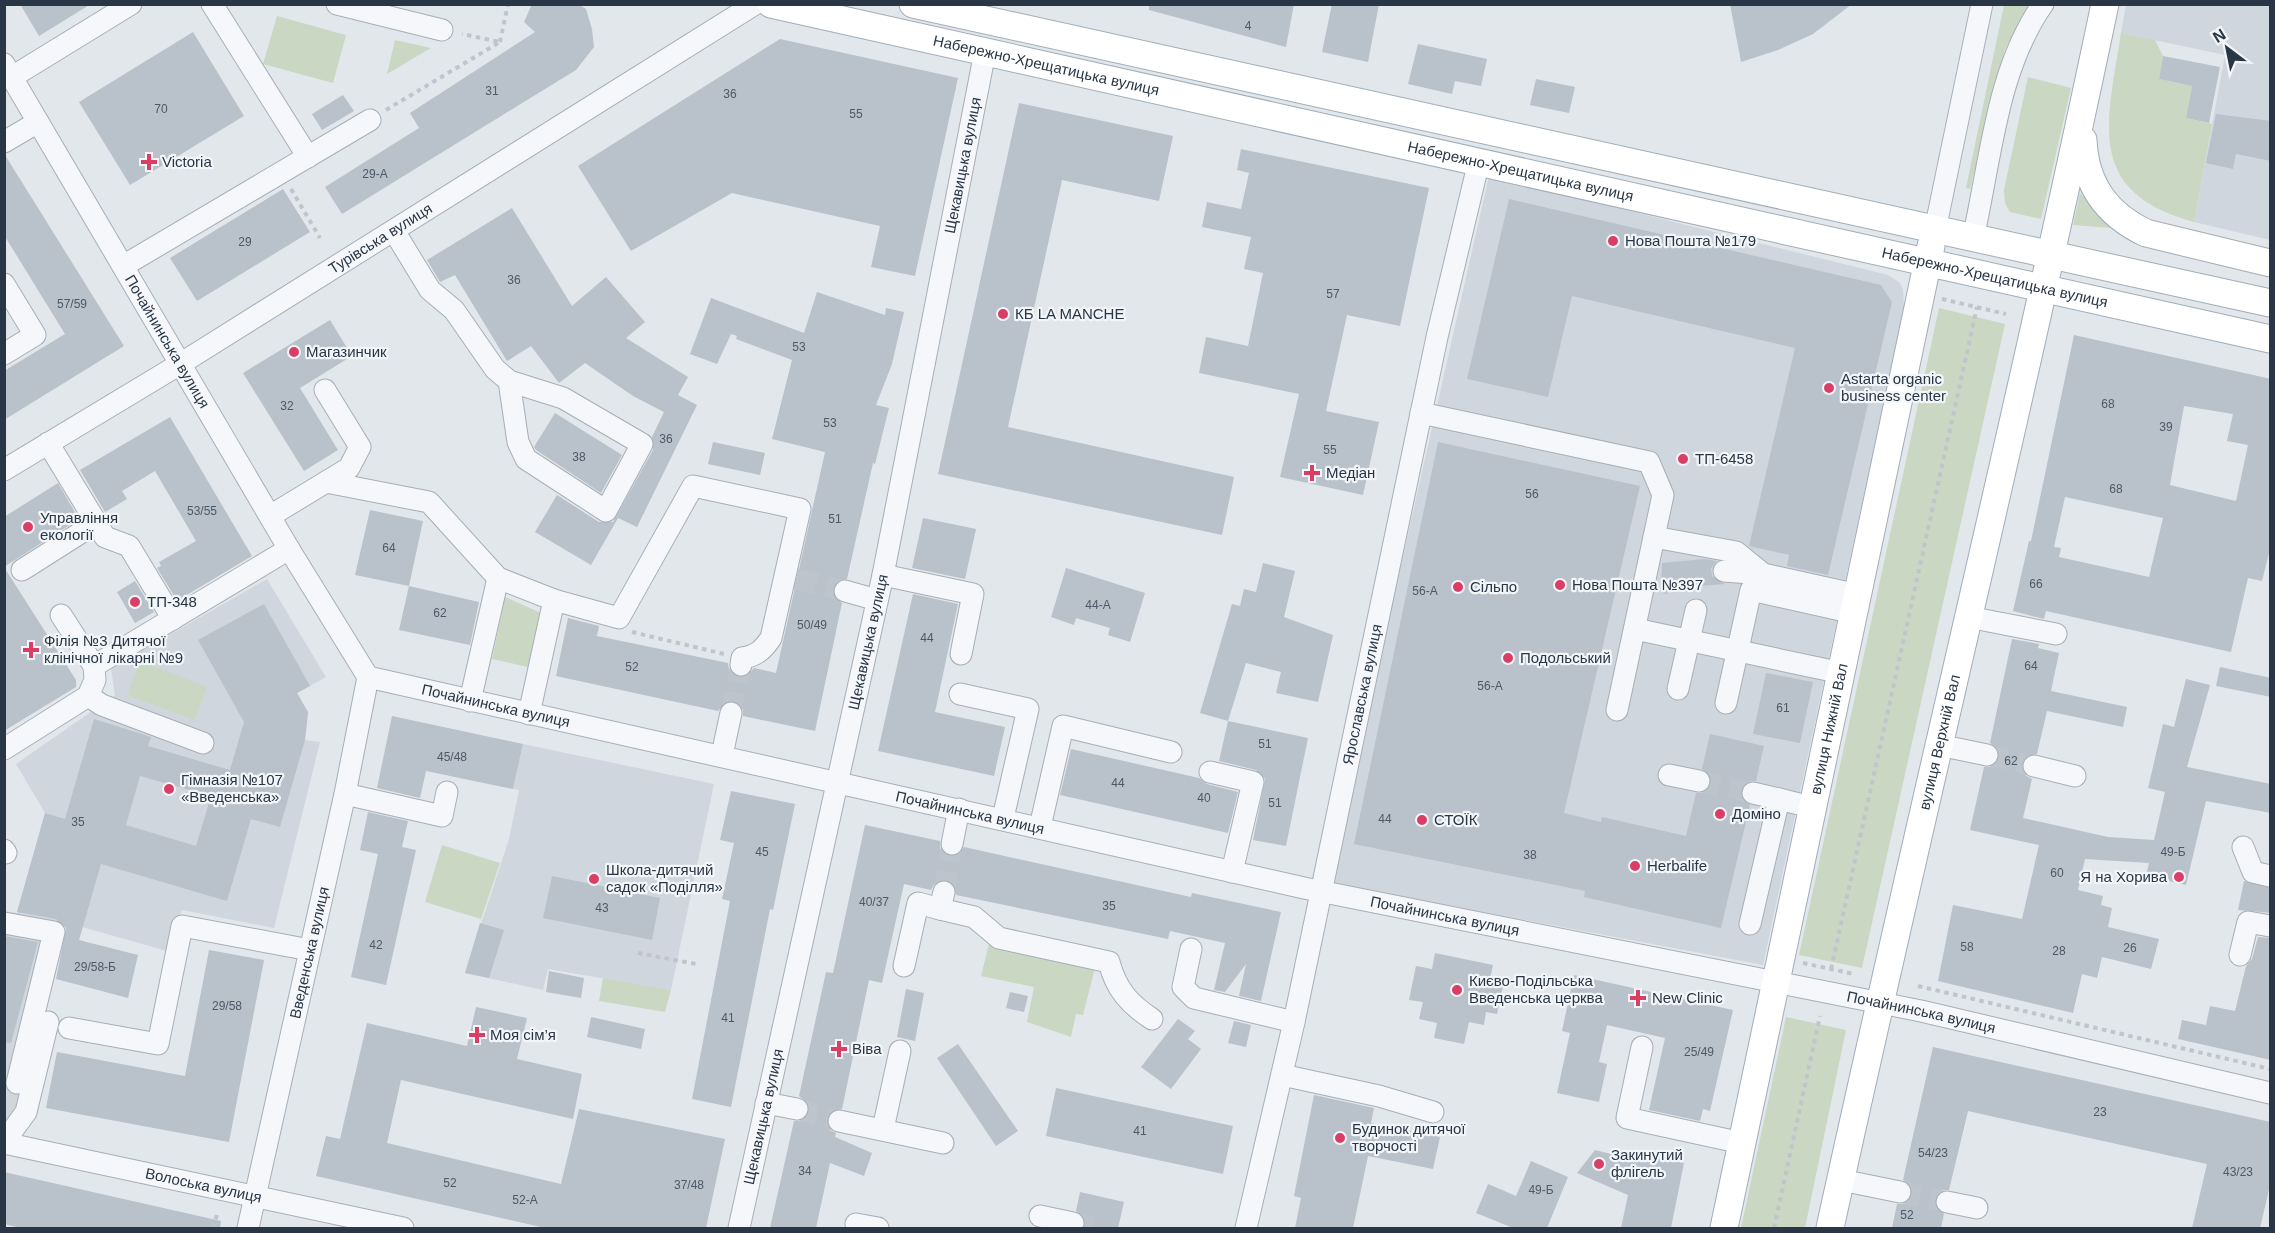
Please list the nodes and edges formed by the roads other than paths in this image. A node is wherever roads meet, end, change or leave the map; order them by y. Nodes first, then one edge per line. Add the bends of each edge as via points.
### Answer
1 (131, 4) edge
2 (212, 4) edge
3 (337, 4) edge
4 (755, 4) edge
5 (771, 4) edge
6 (913, 4) edge
7 (1982, 4) edge
8 (2043, 4) edge
9 (2105, 4) edge
10 (991, 13) edge
11 (442, 30) road end
12 (984, 52) junction
13 (8, 70) edge
14 (2082, 111) junction
15 (370, 120) road end
16 (38, 122) junction
17 (4, 142) edge
18 (308, 157) junction
19 (1479, 161) junction
20 (1935, 230) junction
21 (394, 231) junction
22 (1973, 238) junction
23 (2052, 255) junction
24 (2271, 263) edge
25 (1928, 264) junction
26 (123, 266) junction
27 (4, 284) edge
28 (2045, 289) junction
29 (2271, 303) edge
30 (2271, 339) edge
31 (4, 354) edge
32 (180, 364) junction
33 (509, 381) junction
34 (325, 390) dead end
35 (1421, 413) junction
36 (48, 443) junction
37 (7, 463) edge
38 (326, 482) junction
39 (270, 516) junction
40 (96, 524) junction
41 (1654, 537) junction
42 (289, 549) junction
43 (22, 570) dead end
44 (1724, 571) dead end
45 (1763, 574) junction
46 (883, 576) junction
47 (498, 578) junction
48 (845, 591) tunnel mouth
49 (554, 600) junction
50 (877, 600) junction
51 (1856, 604) junction
52 (1696, 610) dead end
53 (61, 615) dead end
54 (1968, 617) junction
55 (173, 619) junction
56 (1635, 629) junction
57 (2056, 634) dead end
58 (1689, 641) junction
59 (1737, 651) junction
60 (961, 654) dead end
61 (742, 662) tunnel mouth
62 (94, 666) junction
63 (1842, 673) junction
64 (368, 677) junction
65 (1678, 689) dead end
66 (960, 694) dead end
67 (88, 696) junction
68 (470, 701) junction
69 (1726, 703) dead end
70 (1617, 710) dead end
71 (731, 713) tunnel mouth
72 (529, 714) junction
73 (203, 743) dead end
74 (1939, 745) junction
75 (4, 749) edge
76 (1171, 752) dead end
77 (722, 755) junction
78 (1987, 755) tunnel mouth
79 (2034, 766) tunnel mouth
80 (1210, 772) dead end
81 (1668, 775) dead end
82 (2075, 776) dead end
83 (838, 780) junction
84 (1699, 781) tunnel mouth
85 (447, 792) dead end
86 (1753, 793) tunnel mouth
87 (345, 794) junction
88 (1779, 799) junction
89 (1814, 808) junction
90 (959, 809) junction
91 (1003, 818) junction
92 (1040, 827) junction
93 (952, 844) tunnel mouth
94 (2243, 847) dead end
95 (1232, 872) junction
96 (2271, 876) edge
97 (1321, 891) junction
98 (4, 923) edge
99 (1750, 924) dead end
100 (2271, 926) edge
101 (1191, 949) dead end
102 (310, 950) junction
103 (2240, 955) dead end
104 (904, 966) dead end
105 (1780, 970) junction
106 (1881, 992) junction
107 (1152, 1019) dead end
108 (48, 1022) dead end
109 (1294, 1022) junction
110 (69, 1028) dead end
111 (1642, 1047) dead end
112 (900, 1051) dead end
113 (1282, 1075) junction
114 (11, 1082) edge
115 (2271, 1093) edge
116 (766, 1103) junction
117 (797, 1109) tunnel mouth
118 (1433, 1112) dead end
119 (839, 1120) tunnel mouth
120 (883, 1129) junction
121 (4, 1142) edge
122 (943, 1143) dead end
123 (1742, 1143) junction
124 (1840, 1180) junction
125 (1900, 1192) tunnel mouth
126 (254, 1199) junction
127 (1947, 1202) tunnel mouth
128 (1977, 1208) dead end
129 (1040, 1216) dead end
130 (1073, 1223) dead end
131 (856, 1224) dead end
132 (248, 1228) edge
133 (403, 1228) edge
134 (739, 1228) edge
135 (878, 1228) edge
136 (1246, 1228) edge
137 (1724, 1228) edge
138 (1830, 1228) edge

1 - 13 street
2 - 18 street
3 - 11 street
4 - 21 street, Турівська вулиця
5 - 12 main road, Набережно-Хрещатицька вулиця
6 - 10 main road, Набережно-Хрещатицька вулиця
7 - 20 street
8 - 22 street via 2017,48 2006,84
9 - 14 main road
10 - 20 main road, Набережно-Хрещатицька вулиця
12 - 19 main road, Набережно-Хрещатицька вулиця
12 - 46 street, Щекавицька вулиця
13 - 16 street, Почайнинська вулиця
14 - 23 main road, вулиця Верхній Вал
14 - 24 main road via 2084,161 2090,180 2110,210 2146,233
15 - 18 street
16 - 17 street
16 - 26 street, Почайнинська вулиця
18 - 26 street
19 - 25 main road, Набережно-Хрещатицька вулиця
19 - 35 street, Ярославська вулиця
20 - 22 main road, Набережно-Хрещатицька вулиця
20 - 25 main road, вулиця Нижній Вал
21 - 32 street, Турівська вулиця
21 - 33 street via 430,290 454,310 495,369
22 - 23 main road, Набережно-Хрещатицька вулиця
23 - 28 main road, вулиця Верхній Вал
23 - 29 main road, Набережно-Хрещатицька вулиця
25 - 28 main road, Набережно-Хрещатицька вулиця
25 - 51 main road, вулиця Нижній Вал
26 - 32 street, Почайнинська вулиця
27 - 31 street via 35,335
28 - 30 main road, Набережно-Хрещатицька вулиця
28 - 54 main road, вулиця Верхній Вал
32 - 36 street, Турівська вулиця
32 - 39 street, Почайнинська вулиця
33 - 33 street via 563,398 642,444 606,511 526,459 518,442
34 - 38 street via 360,447 349,468
35 - 41 street via 1648,462 1663,495
35 - 97 street, Ярославська вулиця
36 - 37 street, Турівська вулиця
36 - 40 street
38 - 39 street
38 - 47 street via 429,502
39 - 42 street, Почайнинська вулиця
40 - 43 street
40 - 55 street via 105,537 129,546
41 - 45 street via 1736,552
41 - 56 street
42 - 55 street
42 - 64 street, Почайнинська вулиця
44 - 45 street
45 - 51 street
46 - 50 street, Щекавицька вулиця
46 - 60 street via 973,594
47 - 49 street
47 - 68 street
48 - 50 street
49 - 61 street via 619,618 693,486 800,509 791,578 771,638 765,647
49 - 72 street
50 - 83 street, Щекавицька вулиця
51 - 59 street via 1752,590
51 - 63 main road, вулиця Нижній Вал
52 - 58 street
53 - 62 street
54 - 57 street
54 - 74 main road, вулиця Верхній Вал
55 - 62 street
56 - 58 street
56 - 70 street
58 - 59 street
58 - 65 street
59 - 63 street
59 - 69 street
62 - 67 street via 95,680
63 - 89 main road, вулиця Нижній Вал
64 - 68 street, Почайнинська вулиця
64 - 87 street, Введенська вулиця
66 - 91 street via 1028,709
67 - 73 street via 102,705
67 - 75 street
68 - 72 street, Почайнинська вулиця
71 - 77 street
72 - 77 street, Почайнинська вулиця
74 - 78 street
74 - 106 main road, вулиця Верхній Вал
76 - 92 street via 1063,726
77 - 83 street, Почайнинська вулиця
79 - 82 street
80 - 95 street via 1253,782
81 - 84 street
83 - 90 street, Почайнинська вулиця
83 - 116 street, Щекавицька вулиця
85 - 87 street via 442,816
86 - 88 street
87 - 102 street, Введенська вулиця
88 - 89 street
88 - 99 street
89 - 105 main road, вулиця Нижній Вал
90 - 91 street, Почайнинська вулиця
90 - 93 street
91 - 92 street, Почайнинська вулиця
92 - 95 street, Почайнинська вулиця
94 - 96 street via 2253,872
95 - 97 street, Почайнинська вулиця
97 - 105 street, Почайнинська вулиця
97 - 109 street, Ярославська вулиця
98 - 114 street via 54,932
100 - 103 street via 2248,922
101 - 109 street via 1183,987 1194,998
102 - 110 street via 182,926 158,1044
102 - 126 street, Введенська вулиця
104 - 107 street via 918,903 942,901 974,917 999,938 1109,962 1113,978 1131,1005
105 - 106 street, Почайнинська вулиця
105 - 123 main road, вулиця Нижній Вал
106 - 115 street, Почайнинська вулиця
106 - 124 main road, вулиця Верхній Вал
108 - 121 street via 26,1112
109 - 113 street, Ярославська вулиця
111 - 123 street via 1627,1118
112 - 120 street
113 - 118 street
113 - 136 street, Ярославська вулиця
114 - 121 street
116 - 117 street
116 - 134 street, Щекавицька вулиця
119 - 120 street
120 - 122 street
121 - 126 street, Волоська вулиця
123 - 137 main road, вулиця Нижній Вал
124 - 125 street
124 - 138 main road, вулиця Верхній Вал
126 - 132 street, Введенська вулиця
126 - 133 street, Волоська вулиця
127 - 128 street
129 - 130 street
131 - 135 street

